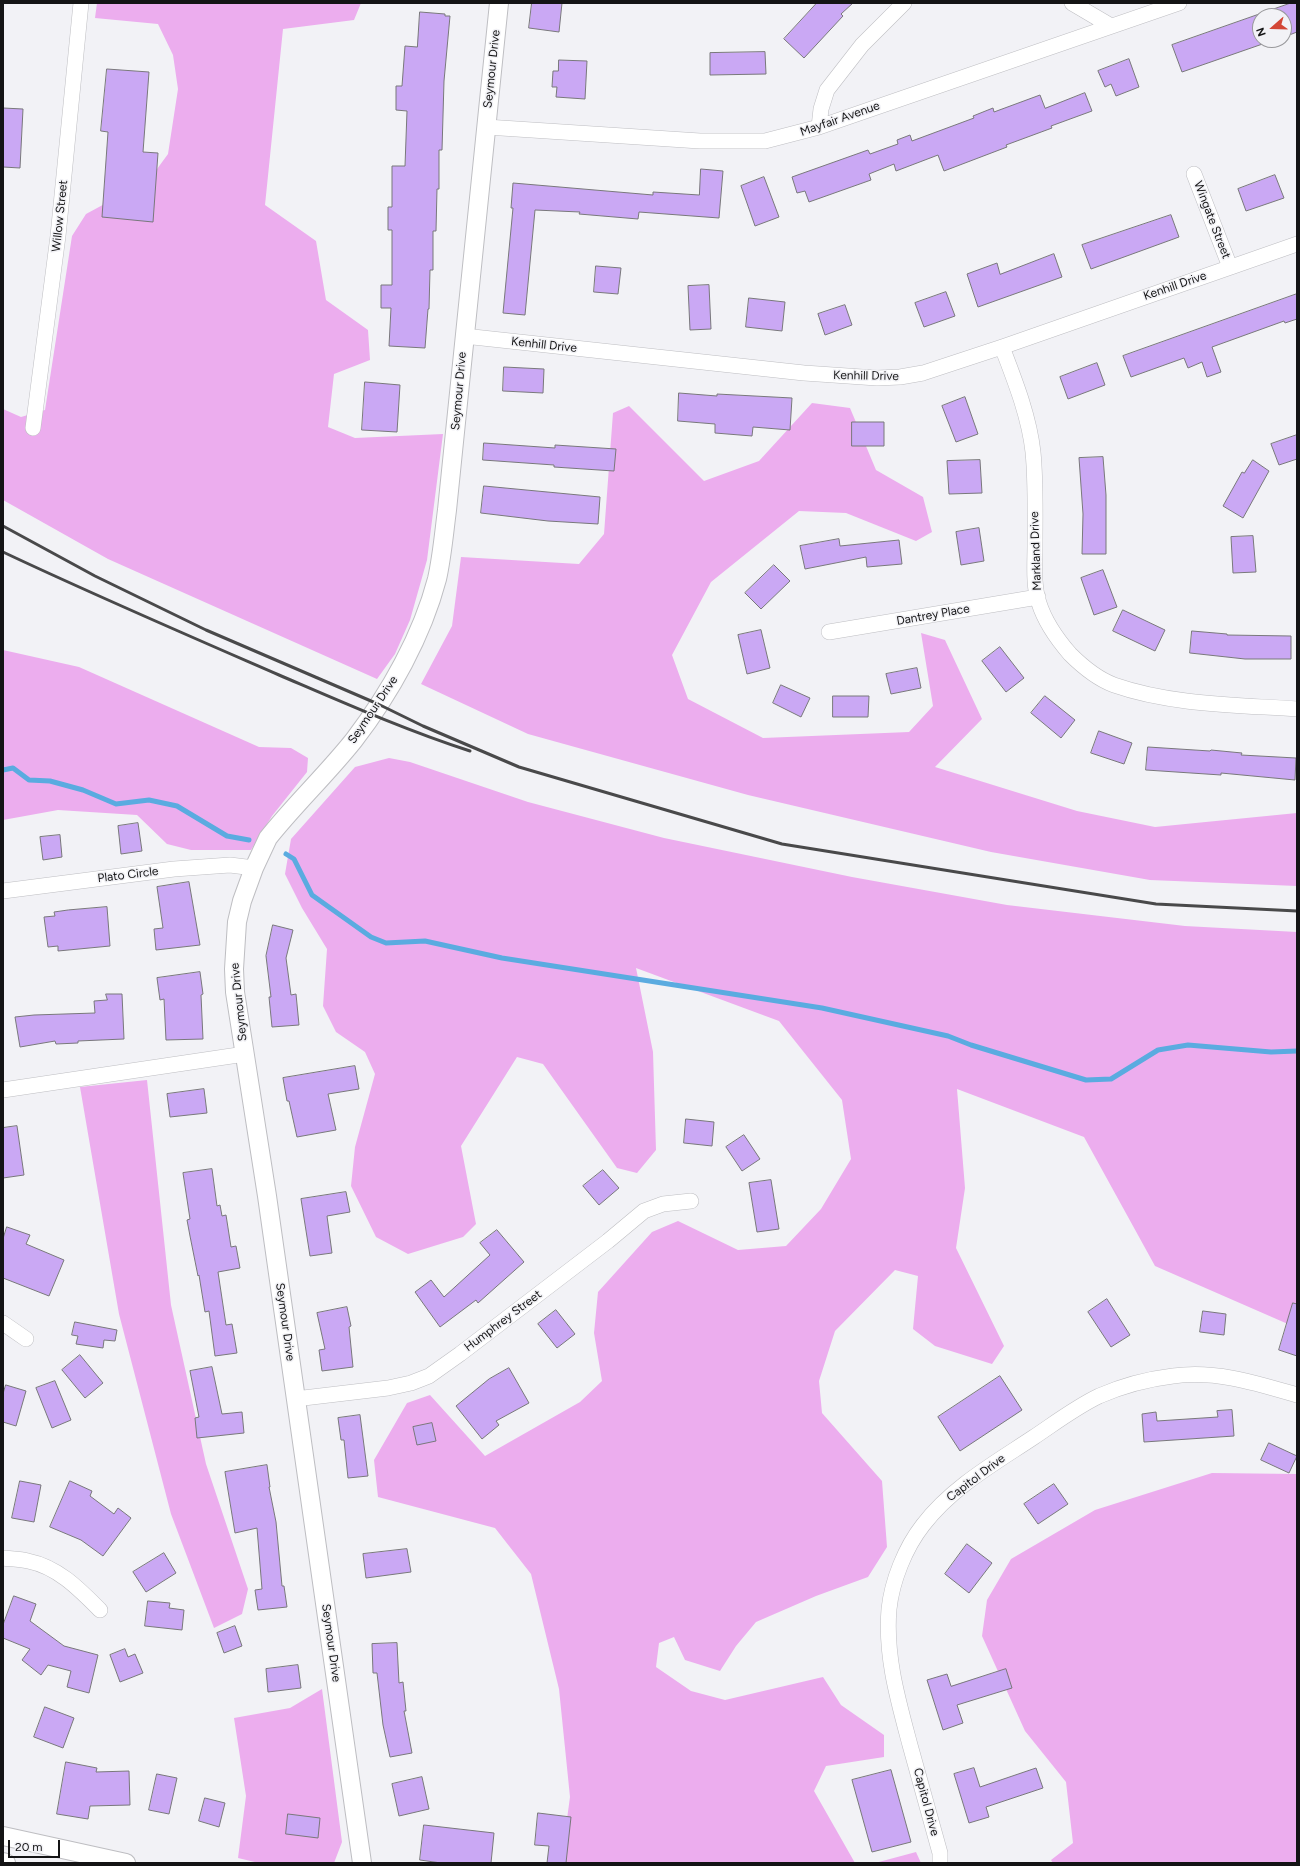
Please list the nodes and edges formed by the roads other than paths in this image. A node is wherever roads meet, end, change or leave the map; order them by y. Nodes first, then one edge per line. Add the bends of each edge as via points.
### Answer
1 (81, 3) edge
2 (499, 3) edge
3 (904, 3) edge
4 (1072, 3) edge
5 (1179, 3) edge
6 (1111, 26) junction
7 (486, 127) junction
8 (819, 127) junction
9 (1194, 174) dead end
10 (1297, 244) edge
11 (1230, 267) junction
12 (464, 336) junction
13 (1002, 347) junction
14 (33, 428) dead end
15 (1038, 597) junction
16 (829, 632) dead end
17 (1297, 709) edge
18 (254, 868) junction
19 (3, 891) edge
20 (245, 1054) junction
21 (3, 1090) edge
22 (691, 1201) dead end
23 (3, 1323) edge
24 (26, 1339) dead end
25 (1297, 1395) edge
26 (296, 1399) junction
27 (3, 1558) edge
28 (100, 1610) dead end
29 (3, 1836) edge
30 (3, 1862) edge
31 (6, 1863) edge
32 (126, 1863) edge
33 (362, 1863) edge
34 (940, 1863) edge

1 - 14 street, Willow Street via 58,236
2 - 7 street, Seymour Drive
3 - 8 street via 862,45 827,90
4 - 6 street
5 - 6 street, Mayfair Avenue
6 - 8 street, Mayfair Avenue
7 - 8 street, Mayfair Avenue via 700,141 765,141
7 - 12 street, Seymour Drive
9 - 11 street, Wingate Street
10 - 11 street, Kenhill Drive
11 - 13 street, Kenhill Drive
12 - 13 street, Kenhill Drive via 804,373 877,378 923,373
12 - 18 street, Seymour Drive via 445,530 430,604 395,679 354,739 268,838
13 - 15 street, Markland Drive via 1030,430 1035,488 1035,572
15 - 16 street, Dantrey Place
15 - 17 street, Markland Drive via 1052,630 1065,648 1077,662 1113,685 1156,696
18 - 19 street, Plato Circle via 230,865 174,869
18 - 20 street, Seymour Drive via 236,922 235,939 236,992
20 - 21 street
20 - 26 street, Seymour Drive
22 - 26 street, Humphrey Street via 663,1204 644,1211 596,1251 429,1376 388,1388
23 - 24 street
25 - 34 street, Capitol Drive via 1247,1380 1213,1374 1174,1376 1119,1389 1099,1396 1078,1408 973,1477 923,1524 906,1552 896,1579 890,1608 888,1640 898,1702 940,1853
26 - 33 street, Seymour Drive
27 - 28 street via 28,1561 51,1568 72,1582
29 - 32 street
30 - 31 street

